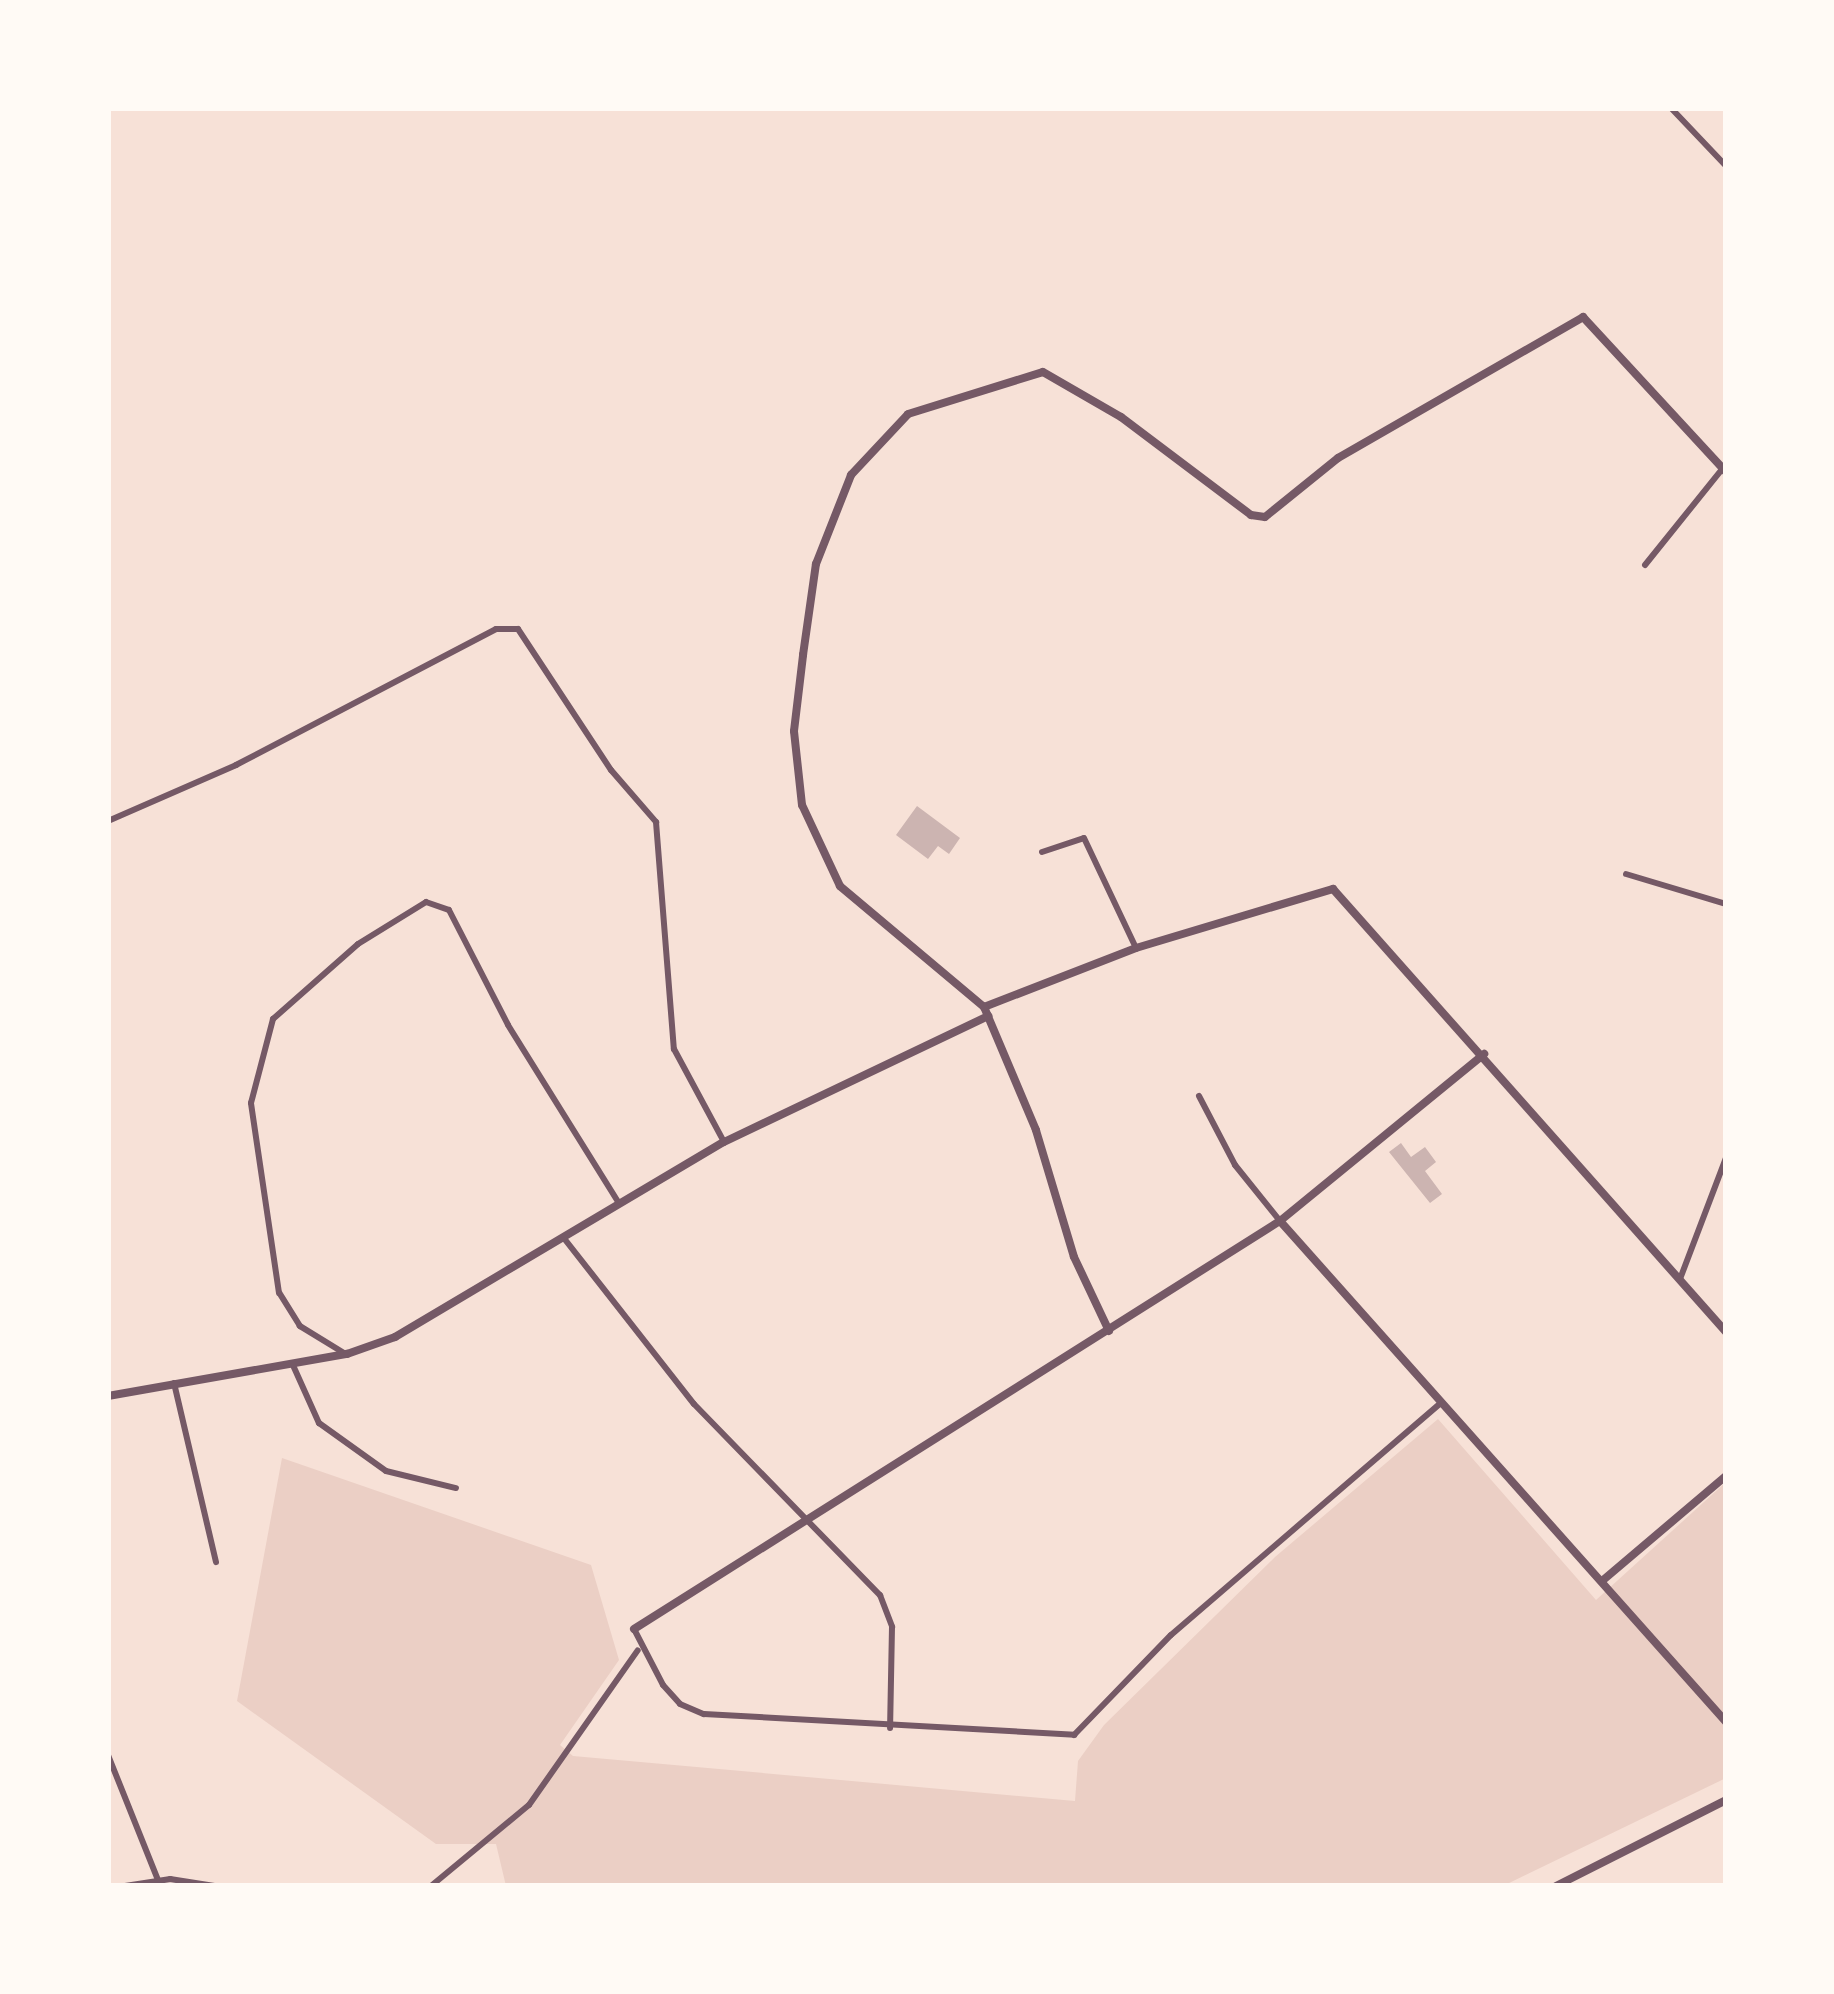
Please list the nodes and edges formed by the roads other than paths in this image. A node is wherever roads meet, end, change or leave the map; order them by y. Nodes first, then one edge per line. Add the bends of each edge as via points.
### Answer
1 (1671, 108) edge
2 (1726, 166) edge
3 (1724, 470) edge
4 (1645, 566) dead end
5 (108, 821) edge
6 (1042, 852) dead end
7 (1626, 874) dead end
8 (1726, 904) edge
9 (1136, 948) junction
10 (986, 1011) junction
11 (1484, 1054) junction
12 (1199, 1096) dead end
13 (724, 1142) junction
14 (1726, 1158) edge
15 (619, 1203) junction
16 (1280, 1221) junction
17 (561, 1234) junction
18 (1680, 1280) junction
19 (1109, 1331) junction
20 (1726, 1332) edge
21 (347, 1354) junction
22 (292, 1364) junction
23 (174, 1383) junction
24 (108, 1396) edge
25 (1441, 1402) junction
26 (1726, 1476) edge
27 (456, 1488) dead end
28 (806, 1517) junction
29 (216, 1562) dead end
30 (1602, 1581) junction
31 (634, 1629) joint
32 (638, 1649) junction
33 (1726, 1722) edge
34 (890, 1728) junction
35 (108, 1755) edge
36 (1726, 1800) edge
37 (158, 1880) junction
38 (125, 1886) edge
39 (214, 1886) edge
40 (431, 1886) edge
41 (1556, 1886) edge

1 - 2 street
3 - 4 street
3 - 10 street via 1583,317 1338,458 1265,517 1043,372 908,414 868,452 830,517 802,655 796,770 802,805 840,886
5 - 13 street via 236,765 496,629 518,628 611,770 656,822 674,1049
6 - 9 street via 1084,838
7 - 8 street
9 - 10 street
9 - 11 street via 1333,889
10 - 13 street
10 - 19 street via 1036,1130 1073,1256
11 - 16 street
11 - 18 street
12 - 16 street via 1235,1165
13 - 15 street
14 - 18 street
15 - 17 street
15 - 21 street via 508,1025 449,910 426,902 358,944 273,1019 251,1103 279,1293 300,1326
16 - 19 street
16 - 25 street
17 - 21 street via 395,1336
17 - 28 street via 658,1363
18 - 20 street
19 - 28 street
21 - 22 street
22 - 23 street
22 - 27 street via 310,1411 335,1435 386,1471
23 - 24 street
23 - 29 street
25 - 30 street
25 - 34 street via 1171,1635 1074,1735
26 - 30 street
28 - 31 street
28 - 34 street via 889,1610
30 - 33 street
31 - 32 street
32 - 34 street via 680,1704 704,1714
32 - 40 street via 529,1805
35 - 37 street
36 - 41 street
37 - 38 street
37 - 39 street

